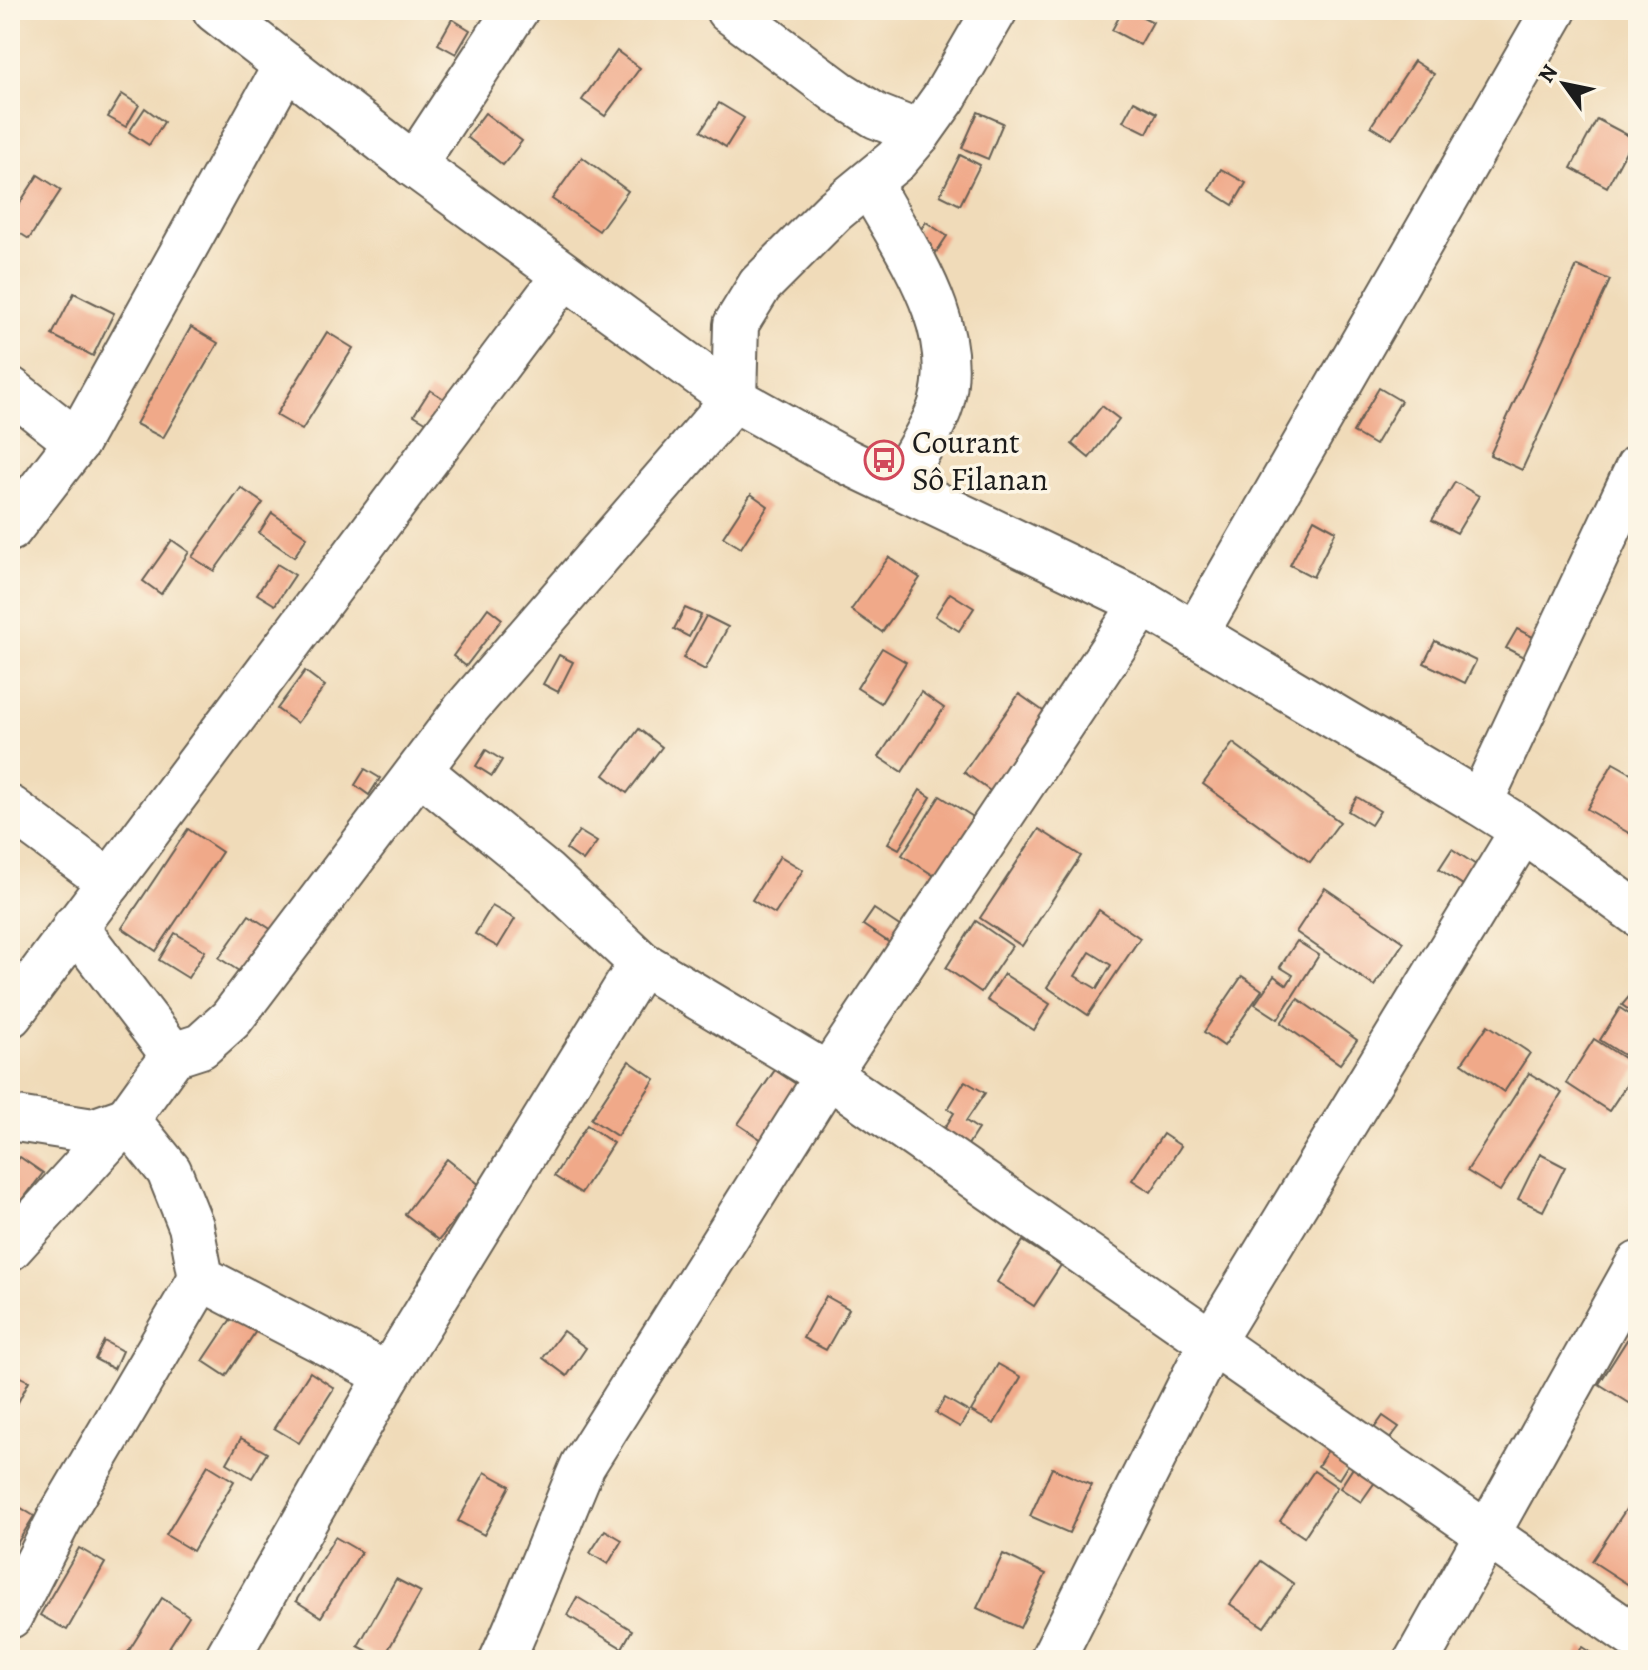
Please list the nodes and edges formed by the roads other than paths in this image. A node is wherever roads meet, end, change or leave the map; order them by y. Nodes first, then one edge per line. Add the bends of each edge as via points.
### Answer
1 (215, 10) edge
2 (516, 10) edge
3 (728, 10) edge
4 (995, 10) edge
5 (1554, 10) edge
6 (286, 65) junction
7 (919, 133) junction
8 (414, 165) junction
9 (869, 183) junction
10 (564, 276) junction
11 (10, 389) edge
12 (734, 399) junction
13 (77, 442) junction
14 (1638, 467) edge
15 (898, 485) junction
16 (10, 529) edge
17 (1143, 603) junction
18 (1195, 635) junction
19 (420, 771) junction
20 (1480, 803) junction
21 (10, 808) edge
22 (1523, 830) junction
23 (110, 882) junction
24 (1638, 914) edge
25 (75, 926) junction
26 (641, 963) junction
27 (10, 1015) edge
28 (173, 1055) junction
29 (828, 1075) junction
30 (10, 1118) edge
31 (127, 1119) junction
32 (10, 1248) edge
33 (1638, 1264) edge
34 (201, 1278) junction
35 (1211, 1343) junction
36 (388, 1375) junction
37 (1485, 1535) junction
38 (10, 1616) edge
39 (1638, 1639) edge
40 (226, 1660) edge
41 (502, 1660) edge
42 (1052, 1660) edge
43 (1417, 1660) edge

1 - 6 street
2 - 8 street
3 - 7 street via 838,92 876,116
4 - 7 street
5 - 18 street
6 - 8 street
6 - 13 street
7 - 9 street
8 - 10 street
9 - 12 street via 760,285 736,324
9 - 15 street via 933,302 945,341 940,406
10 - 12 street
10 - 23 street
11 - 13 street
12 - 15 street
12 - 19 street via 464,711
13 - 16 street
14 - 20 street
15 - 17 street
17 - 18 street
17 - 29 street
18 - 20 street
19 - 26 street via 545,873
19 - 28 street via 231,1019 201,1046
20 - 22 street
21 - 23 street
22 - 24 street
22 - 35 street
23 - 25 street
25 - 27 street
25 - 28 street
26 - 29 street
26 - 36 street
28 - 31 street
29 - 35 street
29 - 41 street via 583,1465
30 - 31 street via 93,1131
31 - 32 street
31 - 34 street via 169,1171 191,1226
33 - 37 street
34 - 36 street
34 - 38 street via 62,1514
35 - 37 street
35 - 42 street
36 - 40 street
37 - 39 street
37 - 43 street

